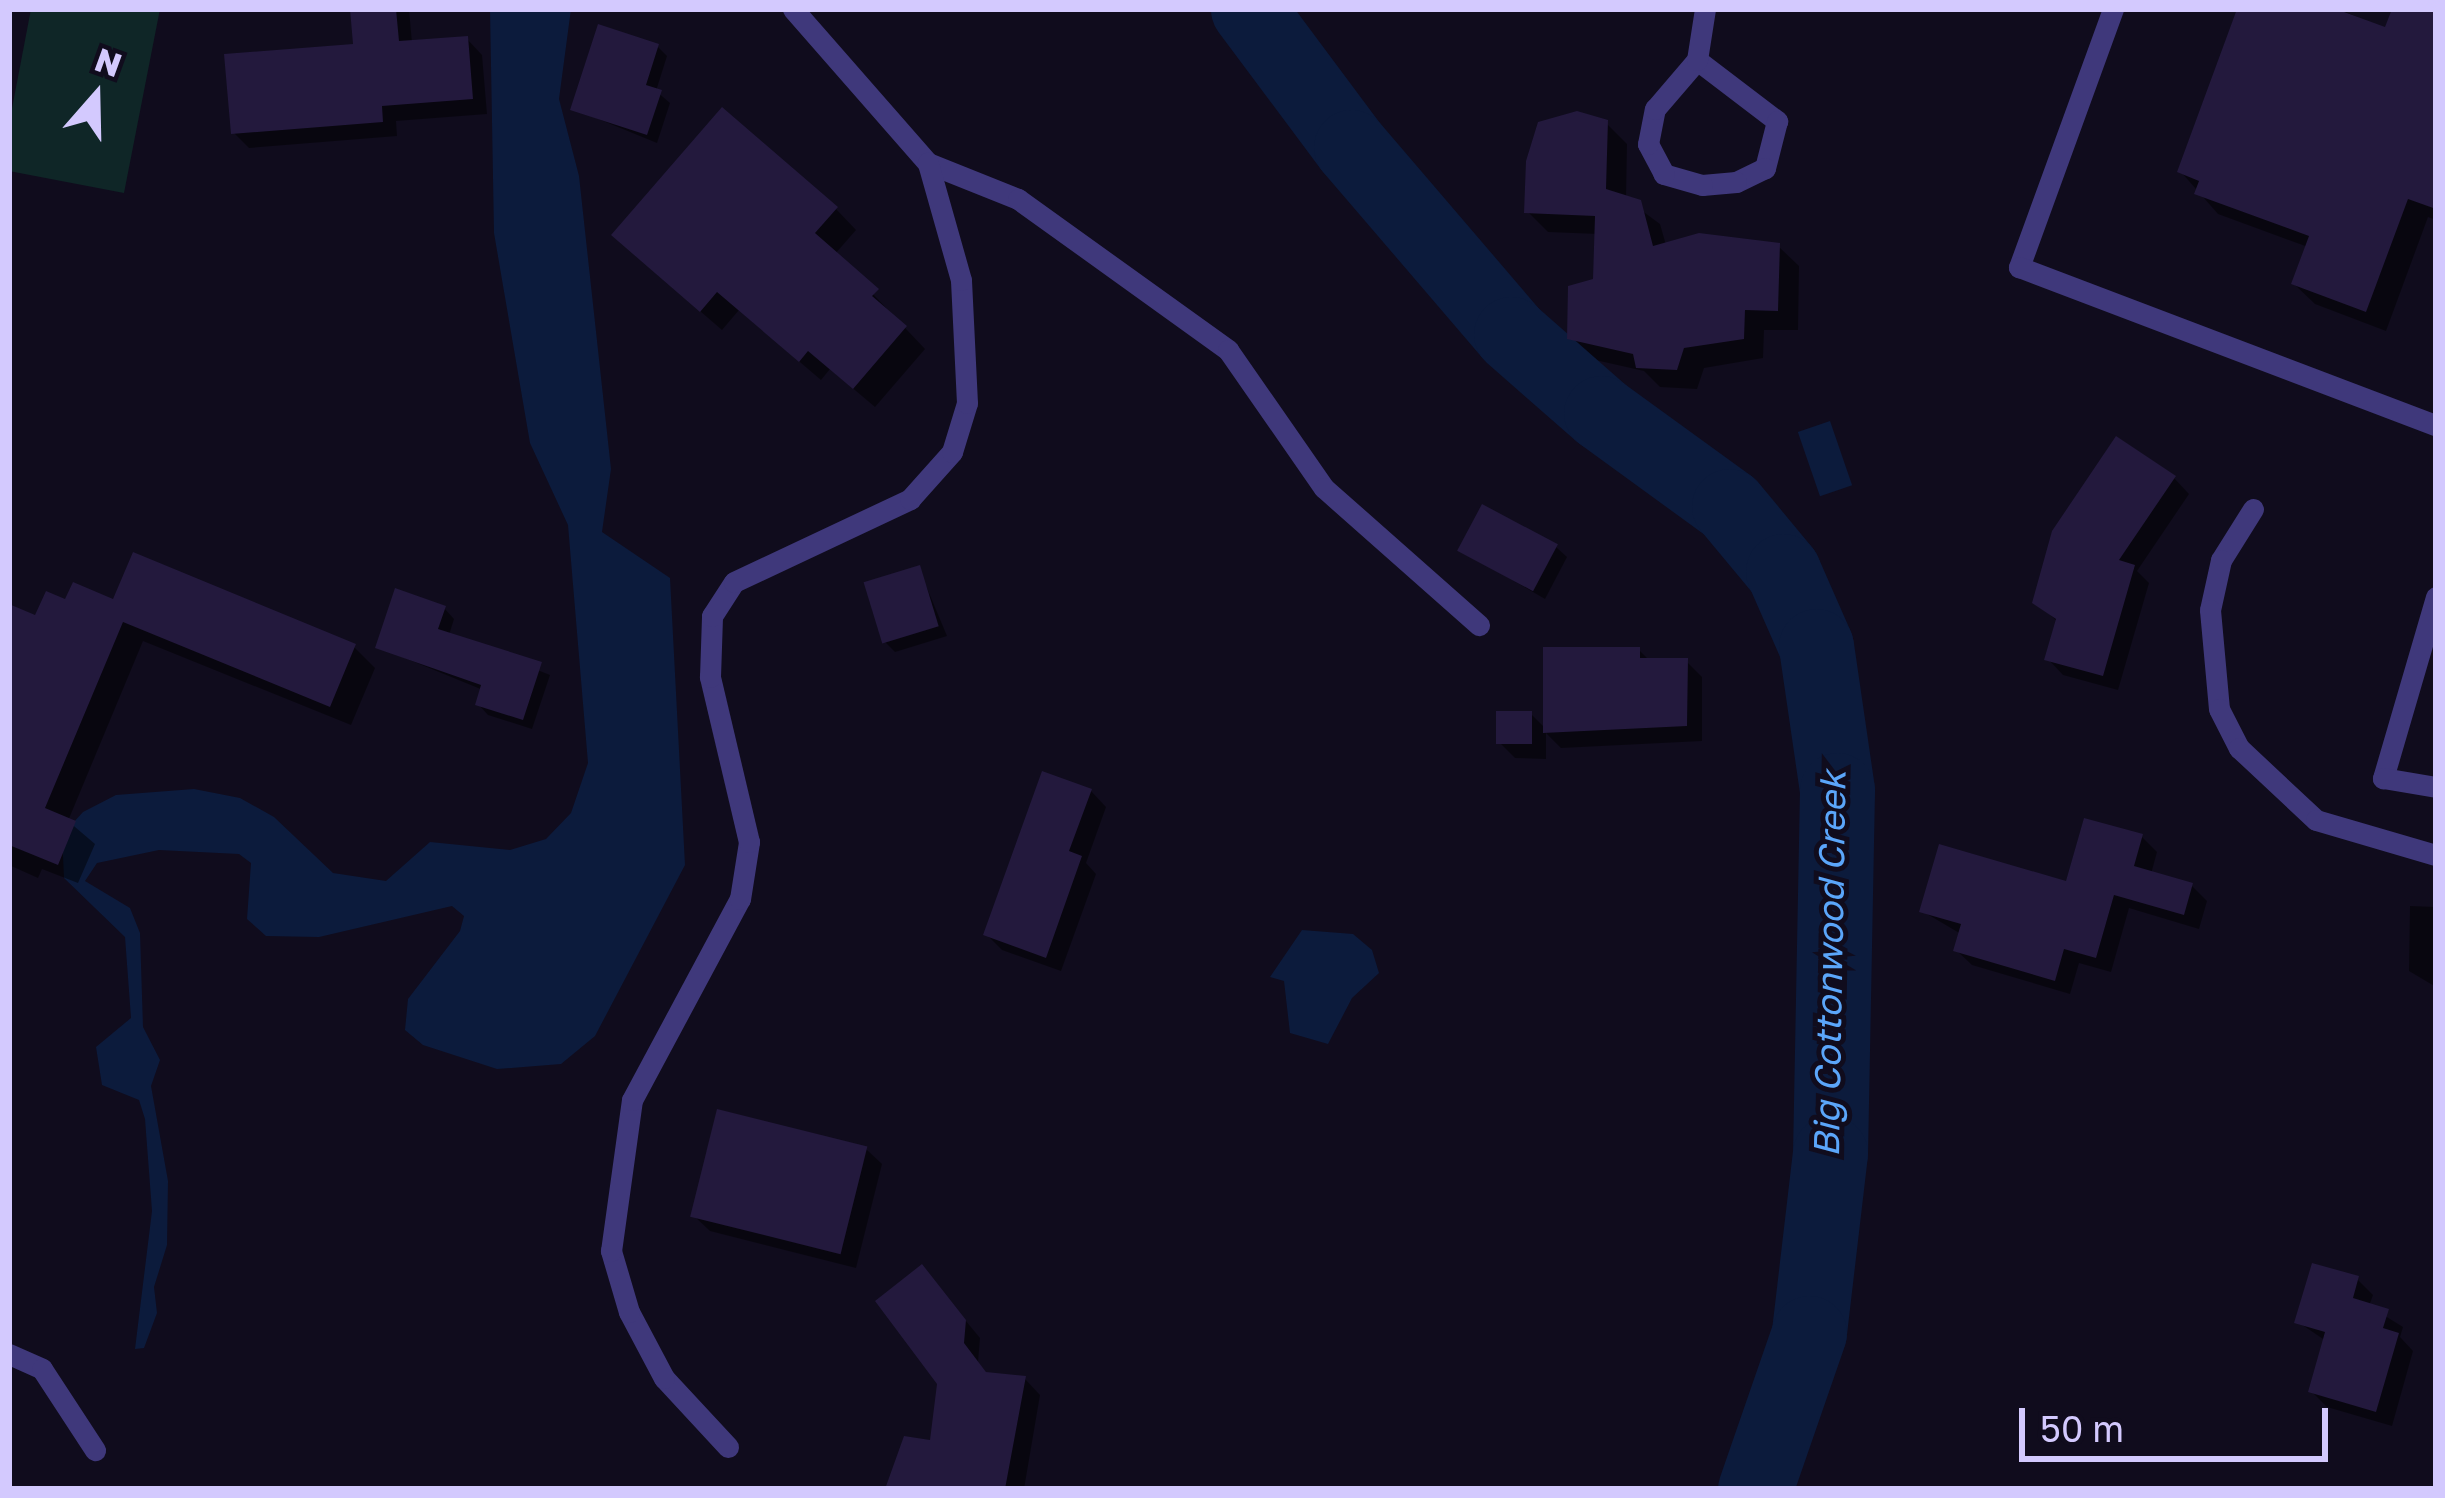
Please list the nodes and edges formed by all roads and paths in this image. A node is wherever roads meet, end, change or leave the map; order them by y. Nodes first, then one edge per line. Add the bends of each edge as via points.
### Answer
1 (793, 9) edge
2 (1705, 9) edge
3 (2114, 9) edge
4 (1697, 60) junction
5 (928, 163) junction
6 (2436, 425) edge
7 (2253, 508) dead end
8 (2436, 597) edge
9 (1479, 625) dead end
10 (2436, 787) edge
11 (2436, 855) edge
12 (9, 1354) edge
13 (728, 1447) dead end
14 (95, 1450) dead end

1 - 5 lane
2 - 4 lane
3 - 6 lane via 2019,267
4 - 4 lane via 1655,110 1648,144 1664,174 1736,182 1765,168 1777,122
5 - 9 lane via 1018,199 1228,350 1324,488
5 - 13 lane via 961,280 967,403 952,452 910,499 734,582 712,616 710,677 749,842 740,899 632,1100 610,1251 629,1312 664,1378
7 - 11 lane via 2222,560 2210,610 2219,709 2239,748 2316,820
8 - 10 lane via 2384,778
12 - 14 lane via 42,1369

